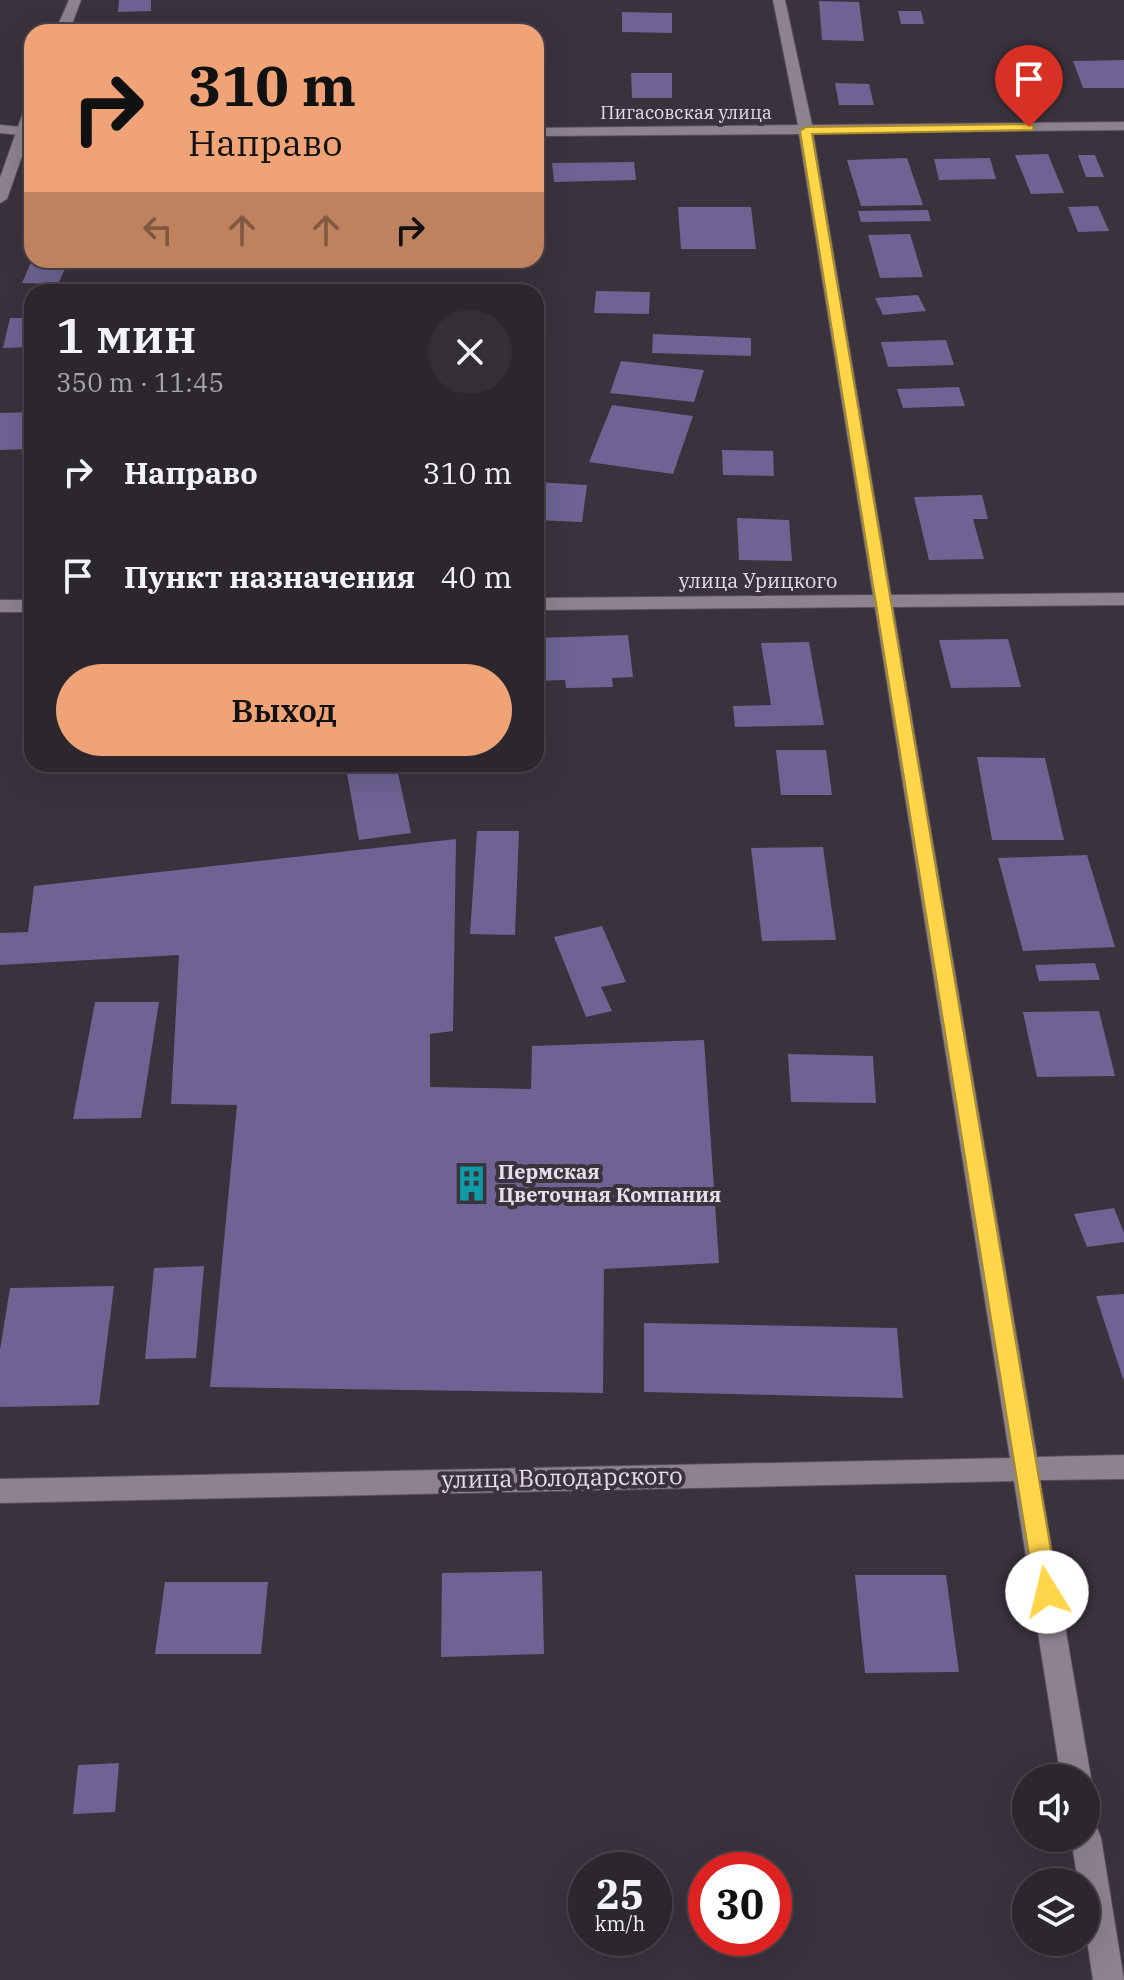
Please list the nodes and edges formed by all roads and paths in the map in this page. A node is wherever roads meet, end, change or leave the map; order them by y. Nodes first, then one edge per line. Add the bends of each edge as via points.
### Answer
1 (75, 0) edge
2 (779, 0) edge
3 (65, 24) edge
4 (1124, 126) edge
5 (0, 129) edge
6 (806, 131) junction
7 (24, 132) edge
8 (544, 132) edge
9 (24, 142) edge
10 (0, 199) edge
11 (1124, 599) edge
12 (881, 603) junction
13 (544, 604) edge
14 (0, 606) edge
15 (24, 606) edge
16 (1124, 1467) edge
17 (1027, 1468) junction
18 (0, 1491) edge
19 (1074, 1764) edge
20 (1088, 1852) edge
21 (1109, 1980) edge

1 - 3 street
2 - 6 street
4 - 6 street, Пигасовская улица
5 - 7 street
6 - 8 street, Пигасовская улица
6 - 12 street
9 - 10 street
11 - 12 street, улица Урицкого
12 - 13 street, улица Урицкого
12 - 17 street
14 - 15 street
16 - 17 street, улица Володарского
17 - 18 street, улица Володарского
17 - 19 street
20 - 21 street

